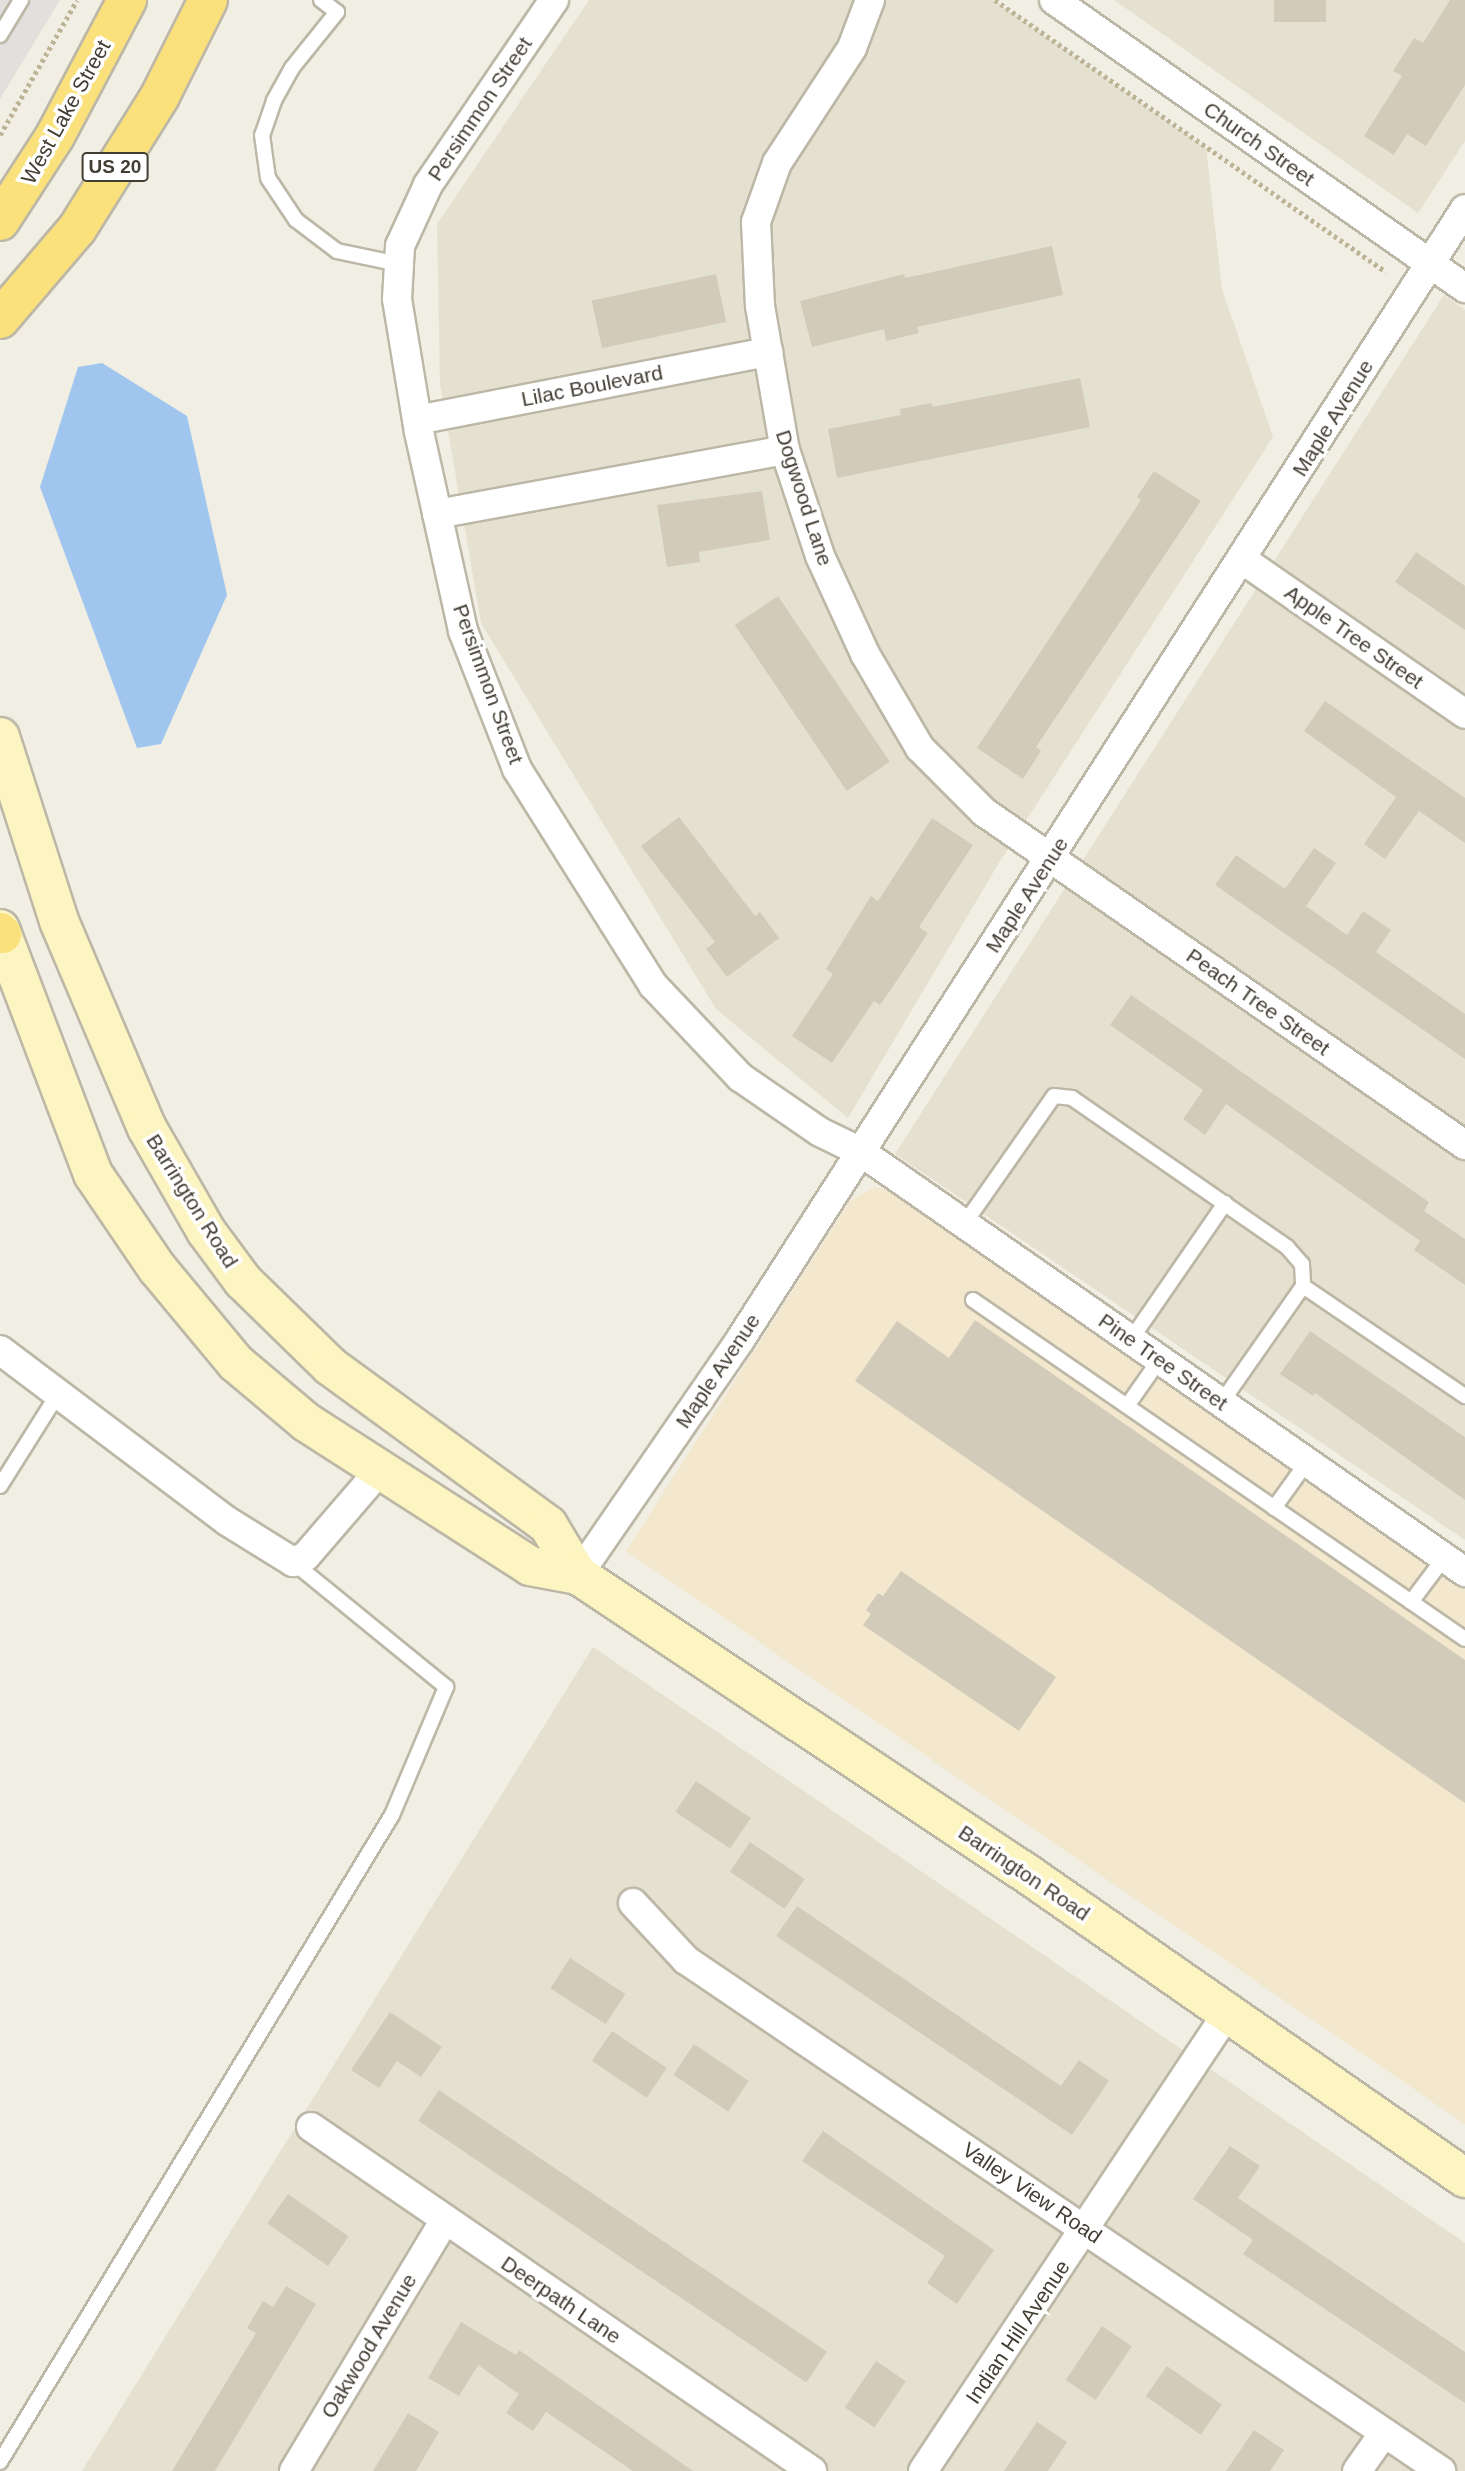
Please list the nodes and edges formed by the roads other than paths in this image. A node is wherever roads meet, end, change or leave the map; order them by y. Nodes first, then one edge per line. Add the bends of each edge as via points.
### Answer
1 (21, 0) edge
2 (127, 0) edge
3 (208, 0) edge
4 (321, 0) edge
5 (554, 0) edge
6 (870, 0) edge
7 (1054, 0) edge
8 (340, 6) edge
9 (0, 35) edge
10 (1465, 209) edge
11 (0, 221) edge
12 (399, 264) junction
13 (1430, 264) junction
14 (1465, 288) edge
15 (0, 318) edge
16 (768, 352) junction
17 (417, 420) junction
18 (785, 450) junction
19 (437, 514) junction
20 (1243, 560) junction
21 (1465, 714) edge
22 (0, 737) edge
23 (1050, 859) junction
24 (1, 932) edge
25 (1465, 1145) edge
26 (861, 1152) junction
27 (1225, 1203) junction
28 (965, 1223) junction
29 (1303, 1286) junction
30 (973, 1300) dead end
31 (1132, 1338) junction
32 (0, 1350) edge
33 (1160, 1359) junction
34 (58, 1394) junction
35 (1465, 1396) edge
36 (1221, 1403) junction
37 (1127, 1406) junction
38 (1307, 1462) junction
39 (379, 1471) junction
40 (0, 1486) edge
41 (1274, 1508) junction
42 (293, 1562) junction
43 (1455, 1565) edge
44 (578, 1575) junction
45 (1411, 1602) junction
46 (1465, 1639) edge
47 (633, 1903) dead end
48 (1226, 2015) junction
49 (311, 2127) dead end
50 (1465, 2178) edge
51 (445, 2220) junction
52 (1087, 2230) junction
53 (1384, 2433) junction
54 (0, 2462) edge
55 (294, 2471) edge
56 (812, 2471) edge
57 (923, 2471) edge
58 (1357, 2471) edge
59 (1441, 2471) edge

1 - 9 lane
2 - 11 highway, West Lake Street / US 20 via 55,136
3 - 15 highway, US 20 via 160,96 77,229
4 - 8 lane
5 - 12 street, Persimmon Street via 428,185 400,246
6 - 16 street, Dogwood Lane via 852,48 777,163 756,222
7 - 13 street, Church Street
8 - 12 lane via 292,68 274,101 262,135 268,178 296,220 337,251
10 - 13 street, Maple Avenue
12 - 17 street, Persimmon Street via 397,299
13 - 14 street, Church Street
13 - 20 street, Maple Avenue
16 - 17 street, Lilac Boulevard
16 - 18 street, Dogwood Lane
17 - 19 street, Persimmon Street
18 - 19 street
18 - 23 street, Dogwood Lane via 820,556 865,654 920,748 984,812
19 - 26 street, Persimmon Street via 463,631 517,769 590,892 653,985 740,1077 820,1132
20 - 21 street, Apple Tree Street
20 - 23 street, Maple Avenue
22 - 44 main road, Barrington Road via 59,921 147,1128 206,1231 243,1281 330,1366 548,1525
23 - 25 street, Peach Tree Street
23 - 26 street, Maple Avenue
24 - 39 main road, Barrington Road via 93,1174 157,1268 236,1363 306,1422
26 - 28 street, Pine Tree Street
26 - 44 street, Maple Avenue
27 - 28 lane via 1072,1098 1054,1096
27 - 29 lane via 1287,1247 1302,1264
27 - 31 lane
28 - 31 street, Pine Tree Street
29 - 35 lane
29 - 36 lane
30 - 37 lane
31 - 33 street, Pine Tree Street
32 - 34 street
33 - 36 street, Pine Tree Street
33 - 37 lane
34 - 40 lane
34 - 42 street via 227,1521
36 - 38 street, Pine Tree Street
37 - 41 lane
38 - 41 lane
38 - 43 street, Pine Tree Street
39 - 42 street via 306,1556
39 - 44 main road, Barrington Road via 530,1566
41 - 45 lane
42 - 54 lane via 446,1688 392,1815
43 - 45 lane
44 - 48 main road, Barrington Road via 1029,1875
45 - 46 lane
47 - 52 street, Valley View Road via 686,1960
48 - 50 main road, Barrington Road
48 - 52 street, Indian Hill Avenue
49 - 51 street, Deerpath Lane
51 - 55 street, Oakwood Avenue
51 - 56 street, Deerpath Lane
52 - 53 street, Valley View Road
52 - 57 street, Indian Hill Avenue
53 - 58 street
53 - 59 street, Valley View Road

